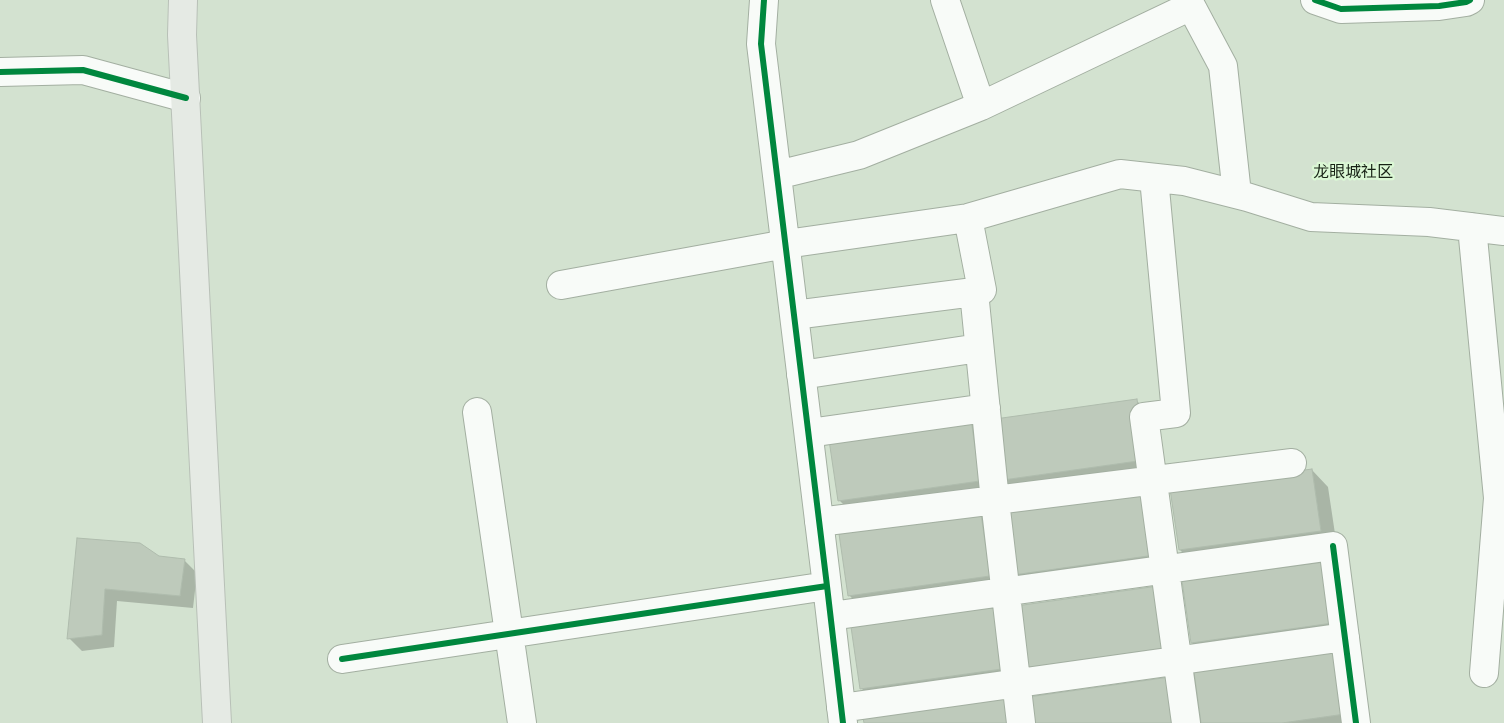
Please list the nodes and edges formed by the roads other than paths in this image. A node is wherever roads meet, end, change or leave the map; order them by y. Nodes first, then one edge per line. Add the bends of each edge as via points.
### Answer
1 (183, 0) edge
2 (764, 0) edge
3 (945, 0) edge
4 (1315, 0) edge
5 (1470, 0) edge
6 (1196, 3) edge
7 (0, 72) edge
8 (186, 98) junction
9 (981, 106) junction
10 (777, 175) junction
11 (1154, 178) junction
12 (1237, 194) junction
13 (968, 218) junction
14 (1472, 227) junction
15 (1504, 231) edge
16 (786, 244) junction
17 (561, 285) dead end
18 (974, 292) junction
19 (794, 315) junction
20 (979, 348) junction
21 (801, 375) junction
22 (986, 408) junction
23 (477, 412) dead end
24 (809, 432) junction
25 (1292, 463) dead end
26 (1152, 481) junction
27 (995, 500) junction
28 (819, 522) junction
29 (1166, 569) junction
30 (828, 586) junction
31 (1006, 592) junction
32 (831, 616) junction
33 (509, 634) junction
34 (1344, 637) junction
35 (342, 659) dead end
36 (1178, 660) junction
37 (1484, 673) dead end
38 (1016, 683) junction
39 (842, 715) edge
40 (217, 723) edge
41 (522, 723) edge
42 (1021, 723) edge
43 (1186, 723) edge
44 (1356, 723) edge

1 - 8 main road
2 - 10 street via 762,44
3 - 9 street
4 - 5 street via 1341,9 1439,6
6 - 9 street
6 - 12 street via 1223,66
7 - 8 street via 83,70
8 - 40 main road
9 - 10 street via 859,155
10 - 16 street
11 - 12 street via 1184,181
11 - 13 street via 1120,174
11 - 26 street via 1176,413 1144,417
12 - 14 street via 1311,217
13 - 16 street
13 - 18 street via 982,290
14 - 15 street
14 - 37 street via 1498,498
16 - 17 street
16 - 19 street
18 - 19 street
18 - 20 street
19 - 21 street
20 - 21 street
20 - 22 street
21 - 24 street
22 - 24 street
22 - 27 street
23 - 33 street
24 - 28 street
25 - 26 street
26 - 27 street
26 - 29 street
27 - 28 street
27 - 31 street
28 - 30 street
29 - 31 street
29 - 34 street via 1333,546
29 - 36 street
30 - 32 street
30 - 33 street
31 - 32 street
31 - 38 street
32 - 39 street
33 - 35 street
33 - 41 street
34 - 36 street
34 - 44 street
36 - 38 street
36 - 43 street
38 - 39 street
38 - 42 street

